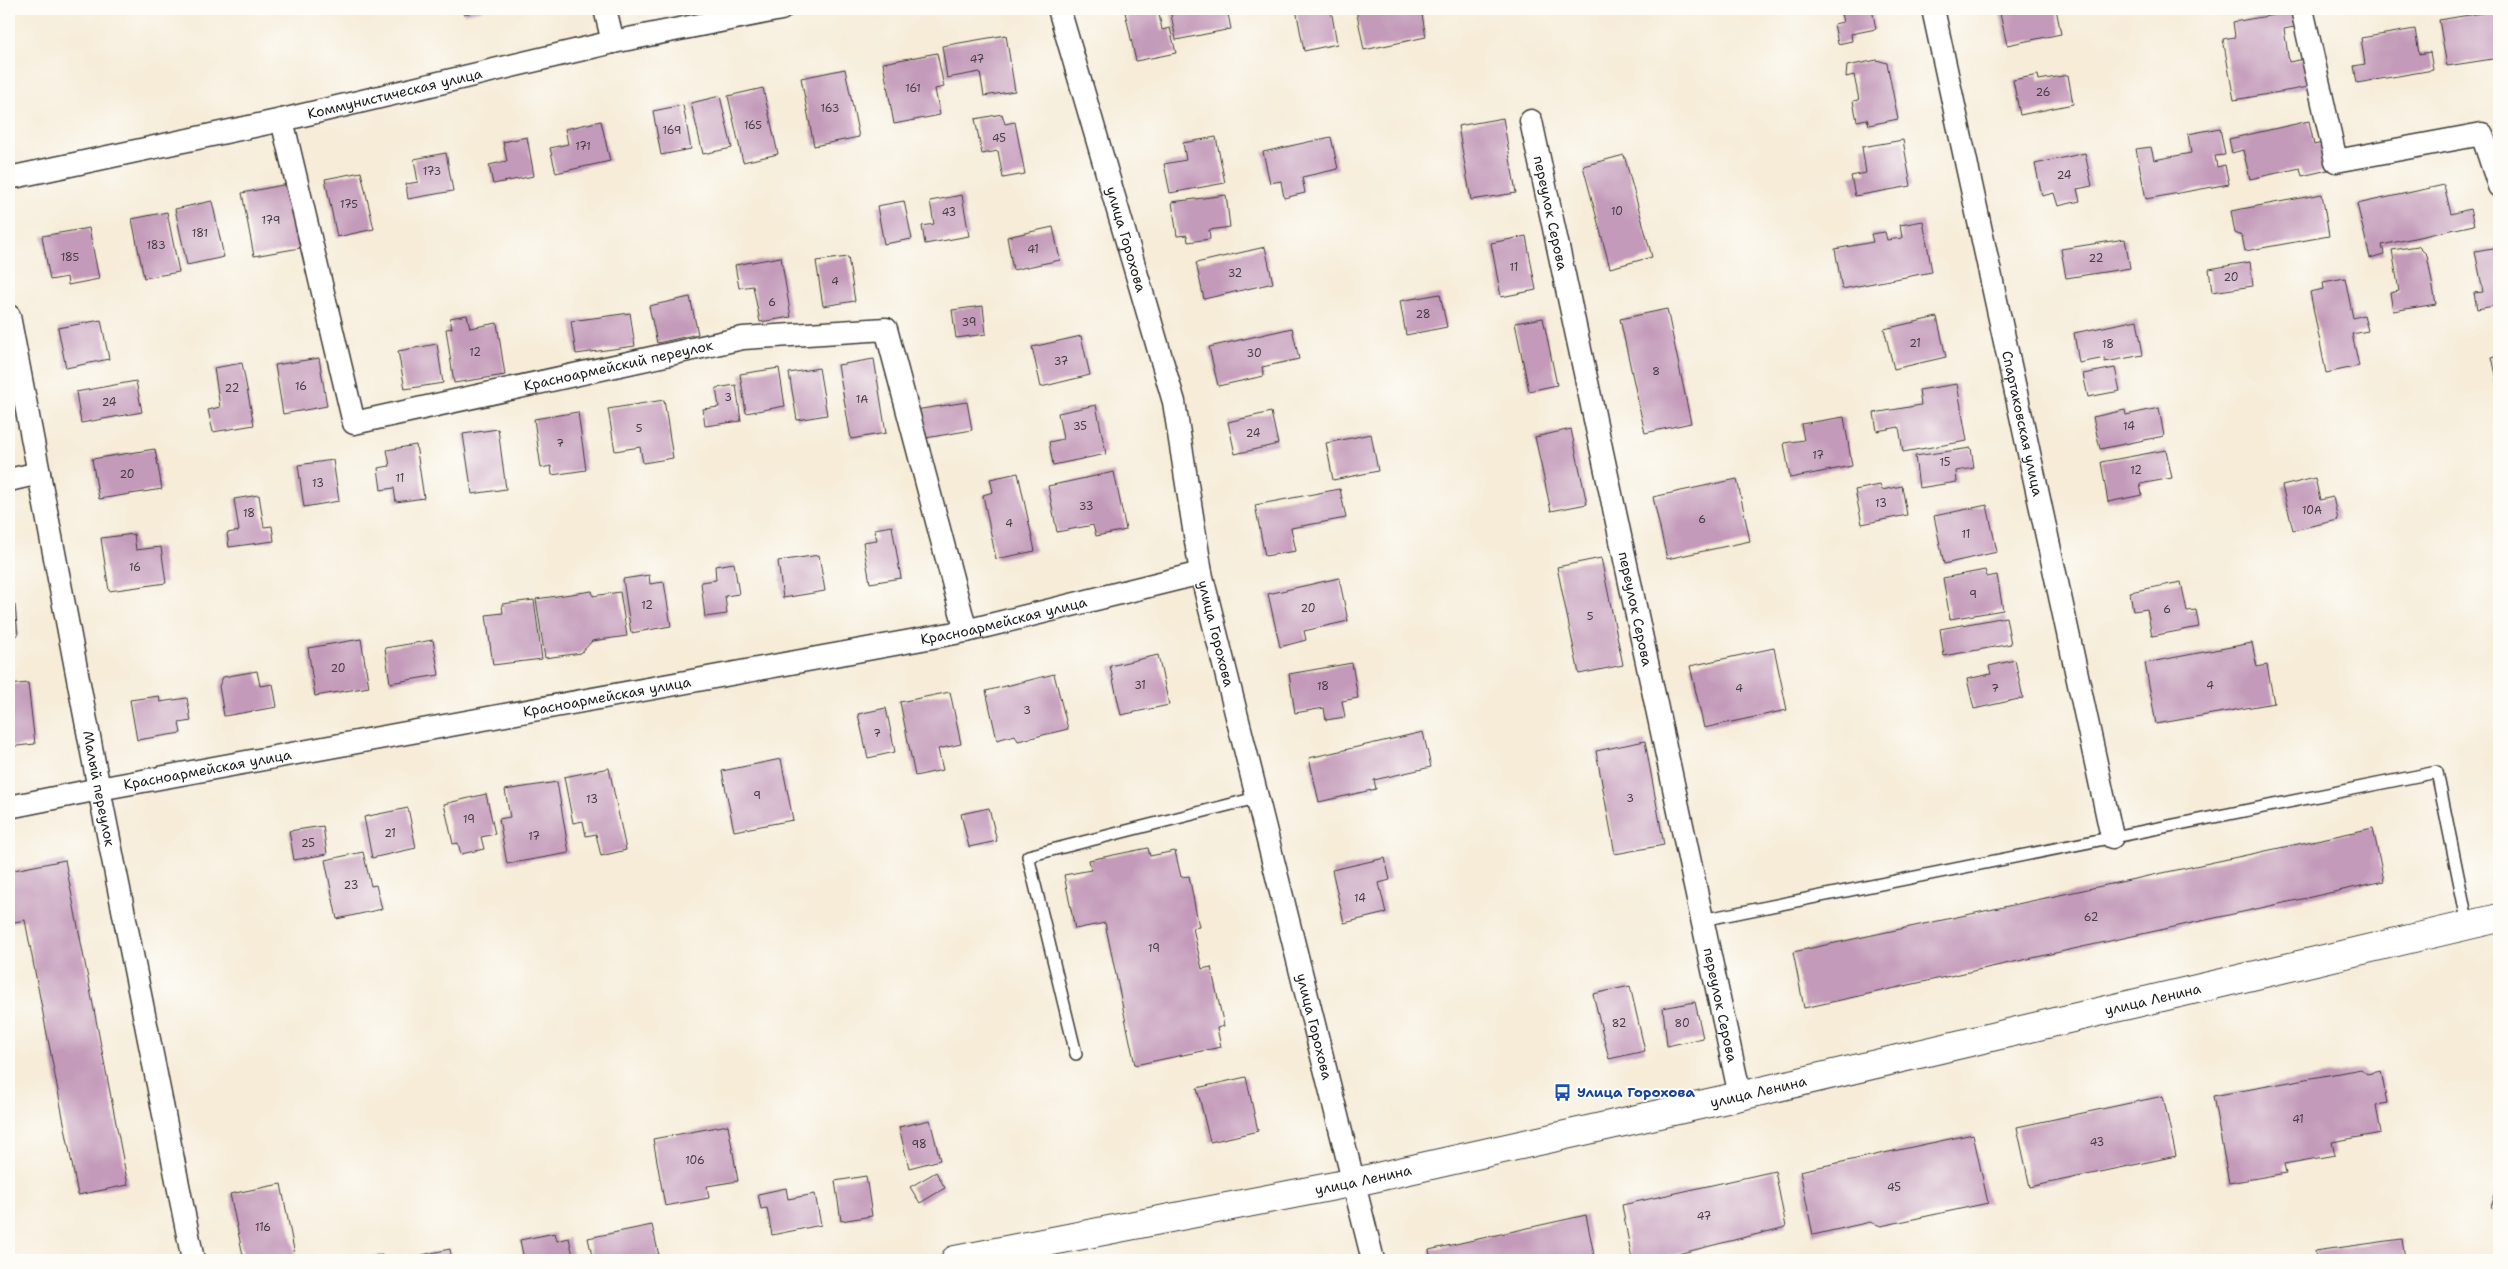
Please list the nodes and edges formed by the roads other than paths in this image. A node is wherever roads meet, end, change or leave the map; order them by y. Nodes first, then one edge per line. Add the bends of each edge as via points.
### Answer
1 (605, 9) edge
2 (781, 9) edge
3 (1059, 9) edge
4 (1933, 9) edge
5 (2302, 9) edge
6 (613, 42) junction
7 (282, 120) junction
8 (1531, 121) dead end
9 (9, 178) edge
10 (2499, 186) edge
11 (9, 316) edge
12 (39, 473) junction
13 (9, 480) edge
14 (1201, 573) junction
15 (966, 631) junction
16 (99, 789) junction
17 (1256, 798) junction
18 (9, 807) edge
19 (2112, 837) junction
20 (2499, 918) edge
21 (1702, 920) junction
22 (2468, 925) junction
23 (1076, 1054) dead end
24 (1740, 1096) junction
25 (1355, 1182) junction
26 (194, 1260) edge
27 (955, 1260) edge
28 (1373, 1260) edge

1 - 6 street
2 - 6 street, Коммунистическая улица
3 - 14 street, улица Горохова via 1174,402
4 - 19 street, Спартаковская улица
5 - 10 street via 2336,161 2482,134
6 - 7 street, Коммунистическая улица
7 - 9 street, Коммунистическая улица
7 - 15 street, Красноармейский переулок via 354,424 743,338 886,329
8 - 21 street, переулок Серова
11 - 12 street, Малый переулок
12 - 13 street
12 - 16 street, Малый переулок
14 - 15 street, Красноармейская улица
14 - 17 street, улица Горохова
15 - 16 street, Красноармейская улица
16 - 18 street, Красноармейская улица
16 - 26 street, Малый переулок
17 - 23 lane via 1028,856
17 - 25 street, улица Горохова
19 - 21 lane
19 - 22 lane via 2437,772
20 - 22 street, улица Ленина
21 - 24 street, переулок Серова
22 - 24 street, улица Ленина
24 - 25 street, улица Ленина
25 - 27 street, улица Ленина
25 - 28 street, улица Горохова

